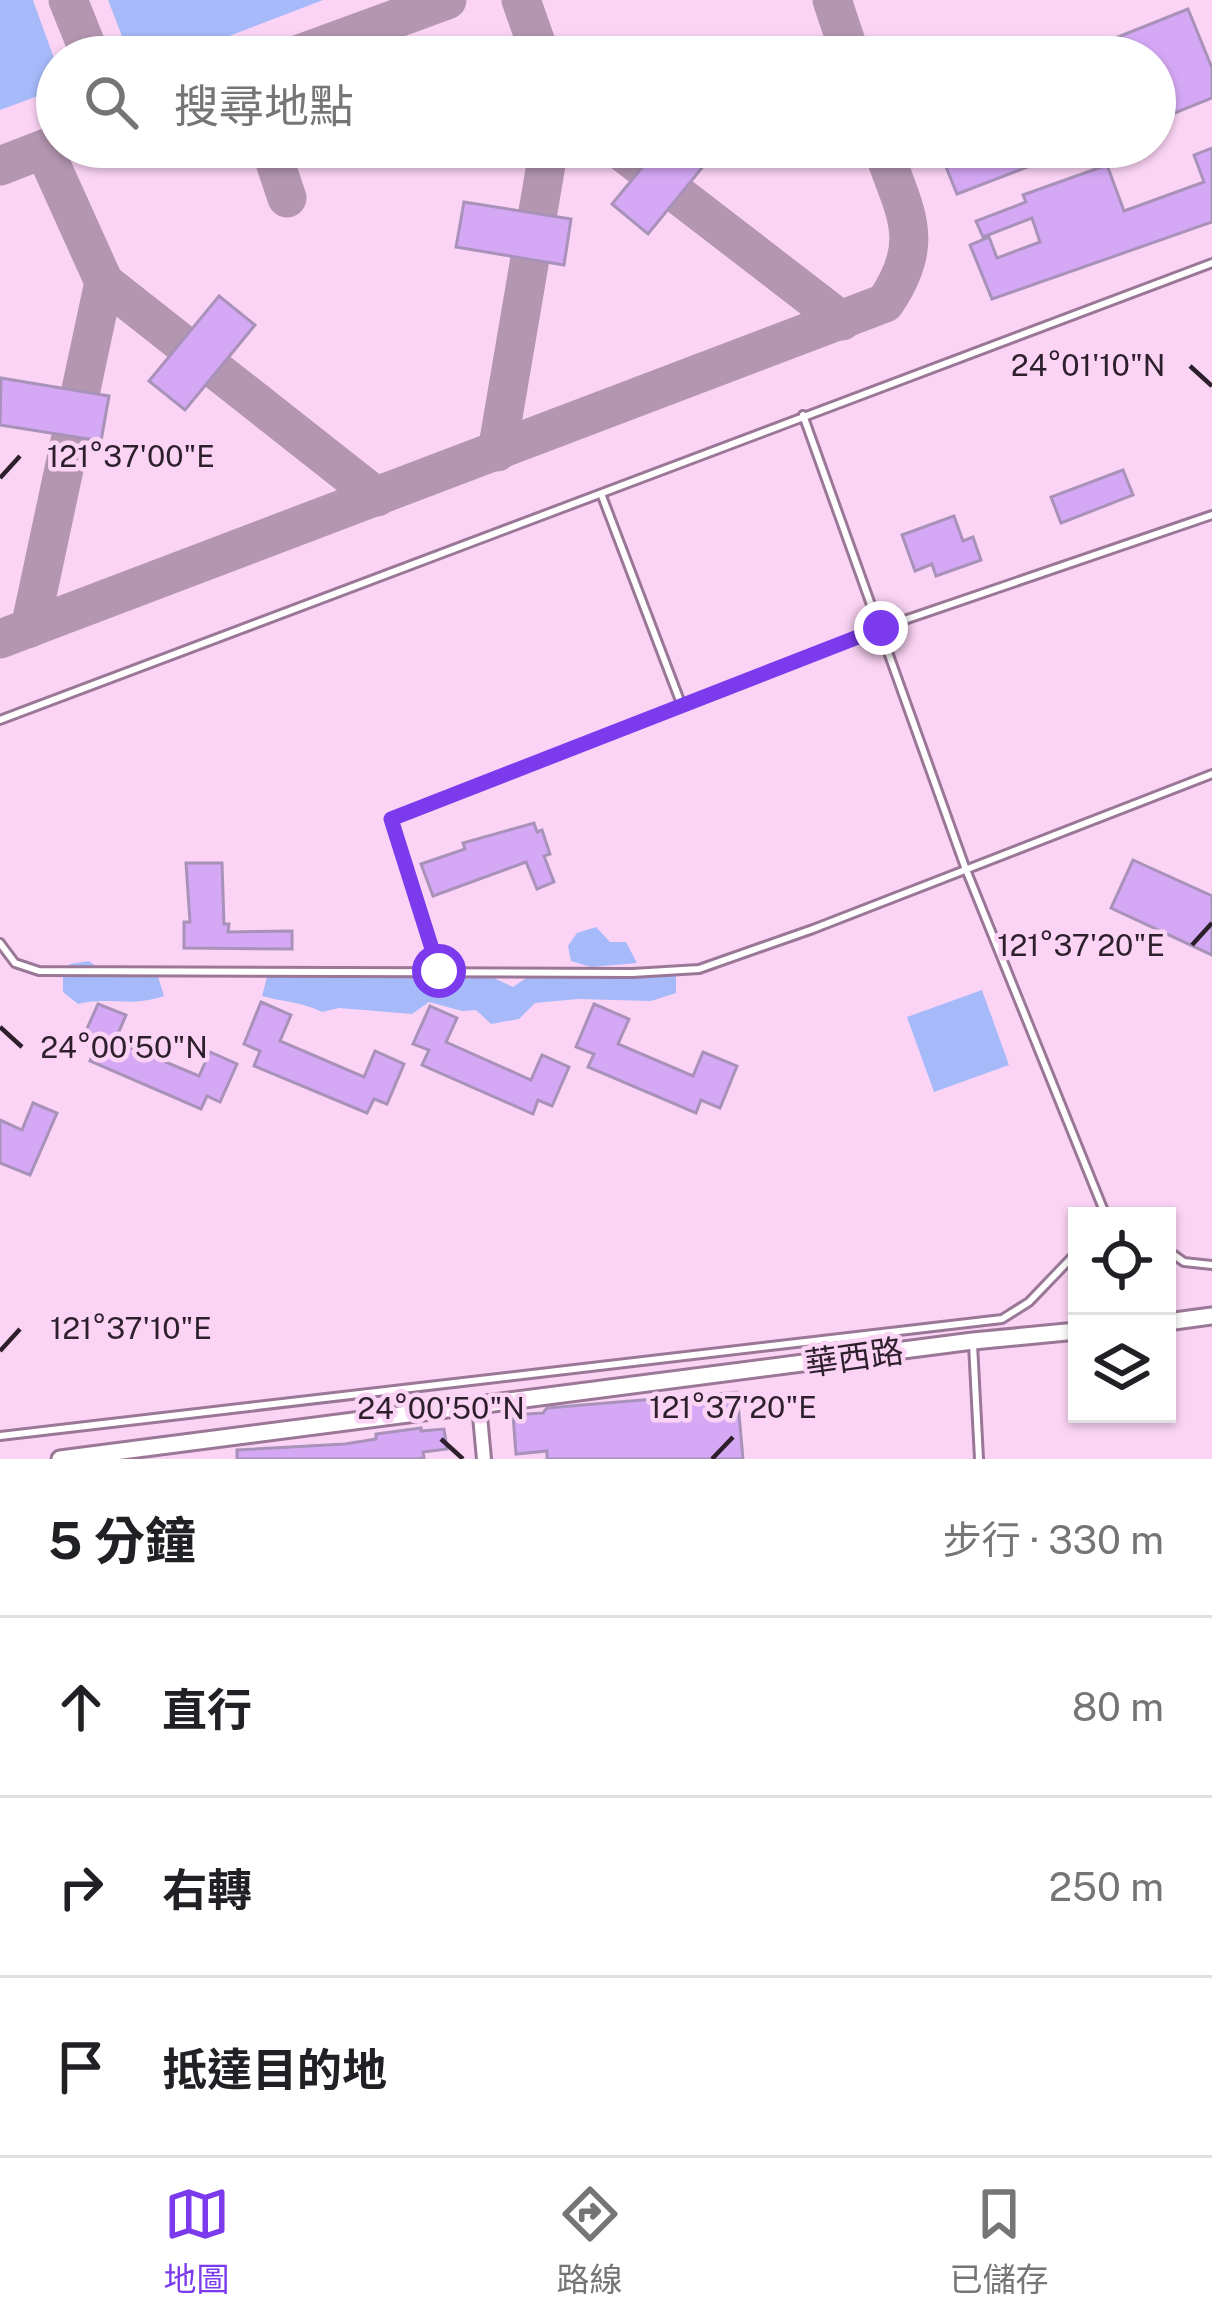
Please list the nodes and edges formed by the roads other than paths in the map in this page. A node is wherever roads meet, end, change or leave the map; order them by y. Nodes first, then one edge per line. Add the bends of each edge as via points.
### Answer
1 (1212, 263) edge
2 (803, 415) junction
3 (602, 495) junction
4 (1212, 514) edge
5 (881, 628) junction
6 (682, 706) junction
7 (0, 720) edge
8 (1212, 774) edge
9 (964, 867) junction
10 (0, 944) edge
11 (439, 971) junction
12 (1102, 1207) edge
13 (1176, 1256) edge
14 (1068, 1261) edge
15 (1212, 1265) edge
16 (1212, 1316) edge
17 (1176, 1321) edge
18 (1068, 1332) edge
19 (973, 1341) junction
20 (479, 1405) junction
21 (0, 1436) edge
22 (60, 1459) edge
23 (484, 1459) edge
24 (979, 1459) edge

1 - 2 lane
2 - 3 lane
2 - 5 lane
3 - 6 lane
3 - 7 lane
4 - 5 lane
5 - 6 lane
5 - 9 lane
6 - 11 lane via 391,819
8 - 9 lane
9 - 11 lane via 699,969
9 - 12 lane
10 - 11 lane via 15,963 40,971
13 - 15 lane
14 - 21 lane via 1002,1319
16 - 17 street
18 - 19 street, 華西路
19 - 20 street, 華西路
19 - 24 lane
20 - 22 street, 華西路
20 - 23 street

